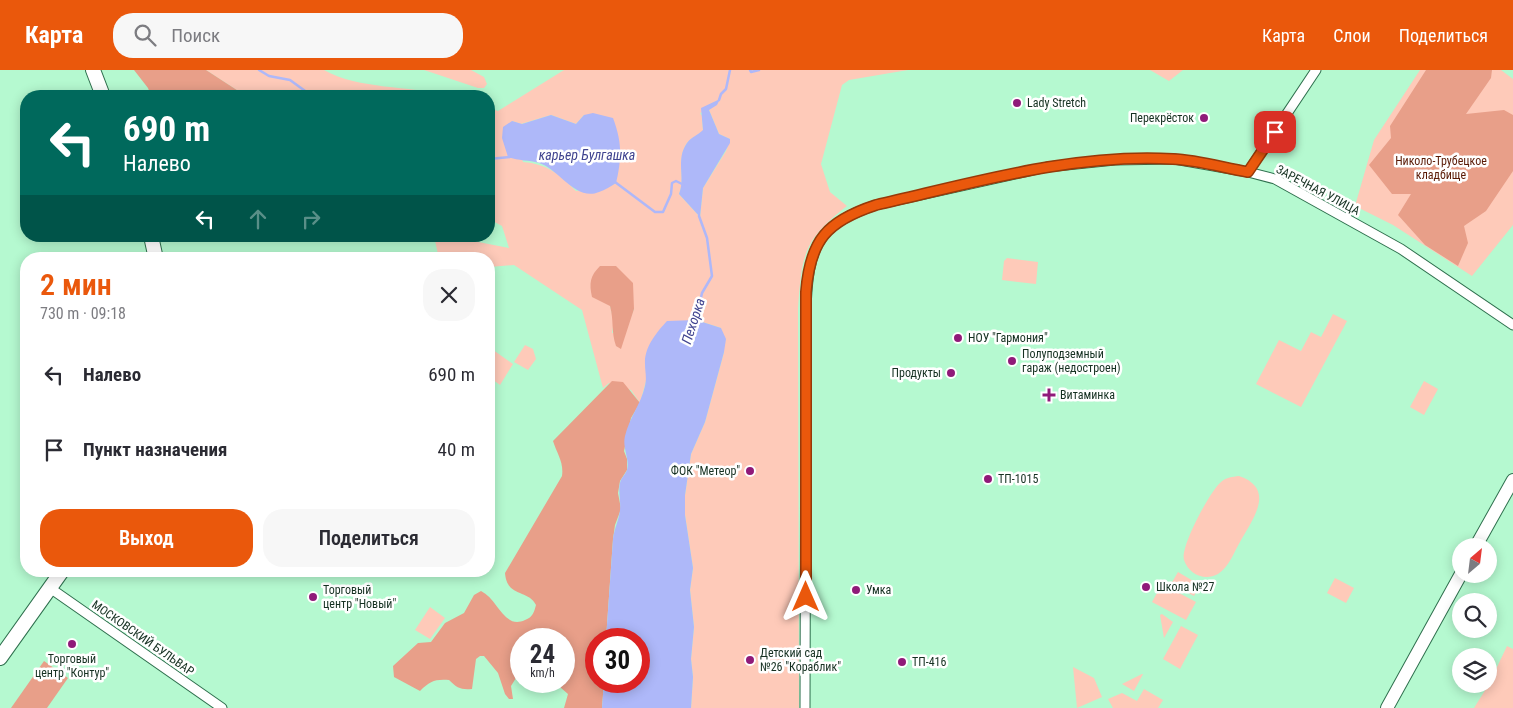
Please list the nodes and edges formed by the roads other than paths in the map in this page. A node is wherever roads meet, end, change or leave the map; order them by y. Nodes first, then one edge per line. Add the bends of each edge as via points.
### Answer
1 (93, 70) edge
2 (1316, 70) edge
3 (101, 90) edge
4 (1248, 172) junction
5 (1513, 325) edge
6 (1513, 480) edge
7 (1480, 538) edge
8 (58, 577) edge
9 (1456, 583) edge
10 (50, 588) junction
11 (0, 658) edge
12 (222, 708) edge
13 (806, 708) edge
14 (1388, 708) edge

1 - 3 main road
2 - 4 street
4 - 5 street, ЗАРЕЧНАЯ УЛИЦА via 1275,179 1401,249
4 - 13 street, ЗАРЕЧНАЯ УЛИЦА via 1174,159 1115,160 1047,167 876,205 850,214 829,229 815,248 806,292
6 - 7 main road
8 - 10 main road
9 - 14 main road
10 - 11 main road
10 - 12 street, МОСКОВСКИЙ БУЛЬВАР

